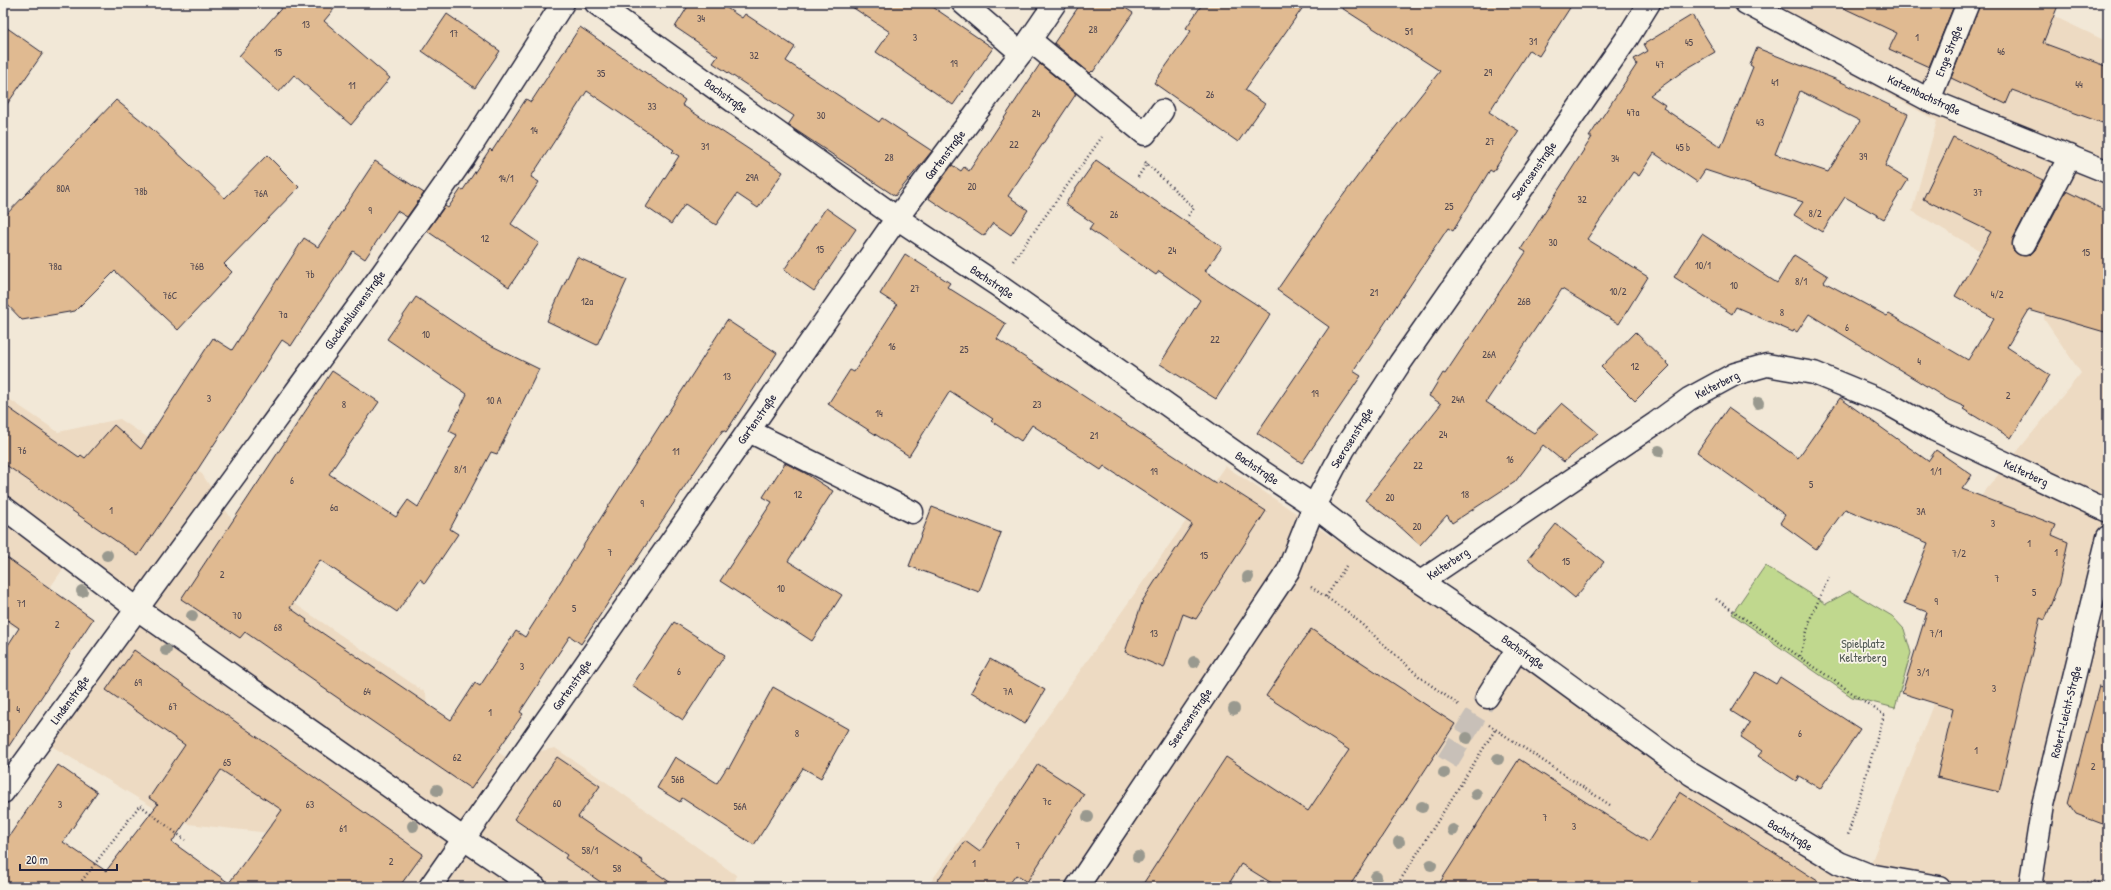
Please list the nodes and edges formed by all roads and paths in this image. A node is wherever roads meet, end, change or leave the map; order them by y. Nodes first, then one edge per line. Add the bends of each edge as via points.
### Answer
1 (563, 3) edge
2 (596, 3) edge
3 (964, 3) edge
4 (1055, 3) edge
5 (1649, 3) edge
6 (1746, 3) edge
7 (1968, 3) edge
8 (1026, 46) junction
9 (1929, 100) junction
10 (1162, 111) dead end
11 (1104, 134) dead end
12 (2070, 156) junction
13 (1141, 158) dead end
14 (1147, 163) junction
15 (2108, 172) edge
16 (1138, 177) dead end
17 (1188, 216) dead end
18 (897, 218) junction
19 (2024, 244) dead end
20 (996, 284) junction
21 (749, 431) junction
22 (1314, 506) junction
23 (3, 507) edge
24 (2108, 511) edge
25 (912, 512) dead end
26 (2108, 537) edge
27 (1361, 542) junction
28 (1288, 571) junction
29 (1830, 577) dead end
30 (1422, 581) junction
31 (1326, 597) junction
32 (1716, 599) dead end
33 (136, 608) junction
34 (1518, 648) junction
35 (1800, 656) junction
36 (1488, 697) tunnel mouth
37 (1464, 708) dead end
38 (1482, 721) dead end
39 (1495, 730) junction
40 (3, 792) edge
41 (1610, 805) dead end
42 (464, 839) junction
43 (185, 840) dead end
44 (1839, 864) junction
45 (2108, 886) edge
46 (77, 887) edge
47 (430, 887) edge
48 (535, 887) edge
49 (1077, 887) edge
50 (1396, 887) edge
51 (1939, 887) edge
52 (2030, 887) edge
53 (2067, 887) edge

1 - 33 street, Glockenblumenstraße via 463,159
2 - 18 street, Bachstraße
3 - 8 street
4 - 8 street, Gartenstraße
5 - 22 street, Seerosenstraße via 1628,37 1396,370 1334,464
6 - 9 street, Katzenbachstraße
7 - 9 street, Enge Straße
8 - 10 street via 1145,134
8 - 18 street, Gartenstraße
9 - 12 street, Katzenbachstraße
11 - 20 path
12 - 15 street, Katzenbachstraße
12 - 19 street
13 - 14 path
14 - 16 path
14 - 17 path via 1194,208
18 - 20 street, Bachstraße
18 - 21 street, Gartenstraße
20 - 22 street, Bachstraße via 1264,474
21 - 25 street
21 - 42 street, Gartenstraße
22 - 27 street, Bachstraße
22 - 28 street, Seerosenstraße
23 - 33 street
24 - 30 street, Kelterberg via 1935,430 1887,403 1814,373 1767,365 1735,374 1689,399
26 - 52 street, Robert-Leicht-Straße via 2043,805
27 - 30 street, Bachstraße
27 - 31 path
28 - 31 path
28 - 49 street, Seerosenstraße
29 - 35 path via 1811,617
30 - 34 street, Bachstraße
31 - 37 path via 1348,612 1421,678
32 - 35 path
33 - 40 street, Lindenstraße
33 - 42 street
34 - 36 street
34 - 44 street, Bachstraße via 1691,774
35 - 44 path via 1884,715
38 - 39 path
39 - 41 path
39 - 50 path
42 - 47 street, Gartenstraße
42 - 48 street
43 - 46 path via 140,805
44 - 51 street, Bachstraße via 1869,875
45 - 53 path via 2094,880

